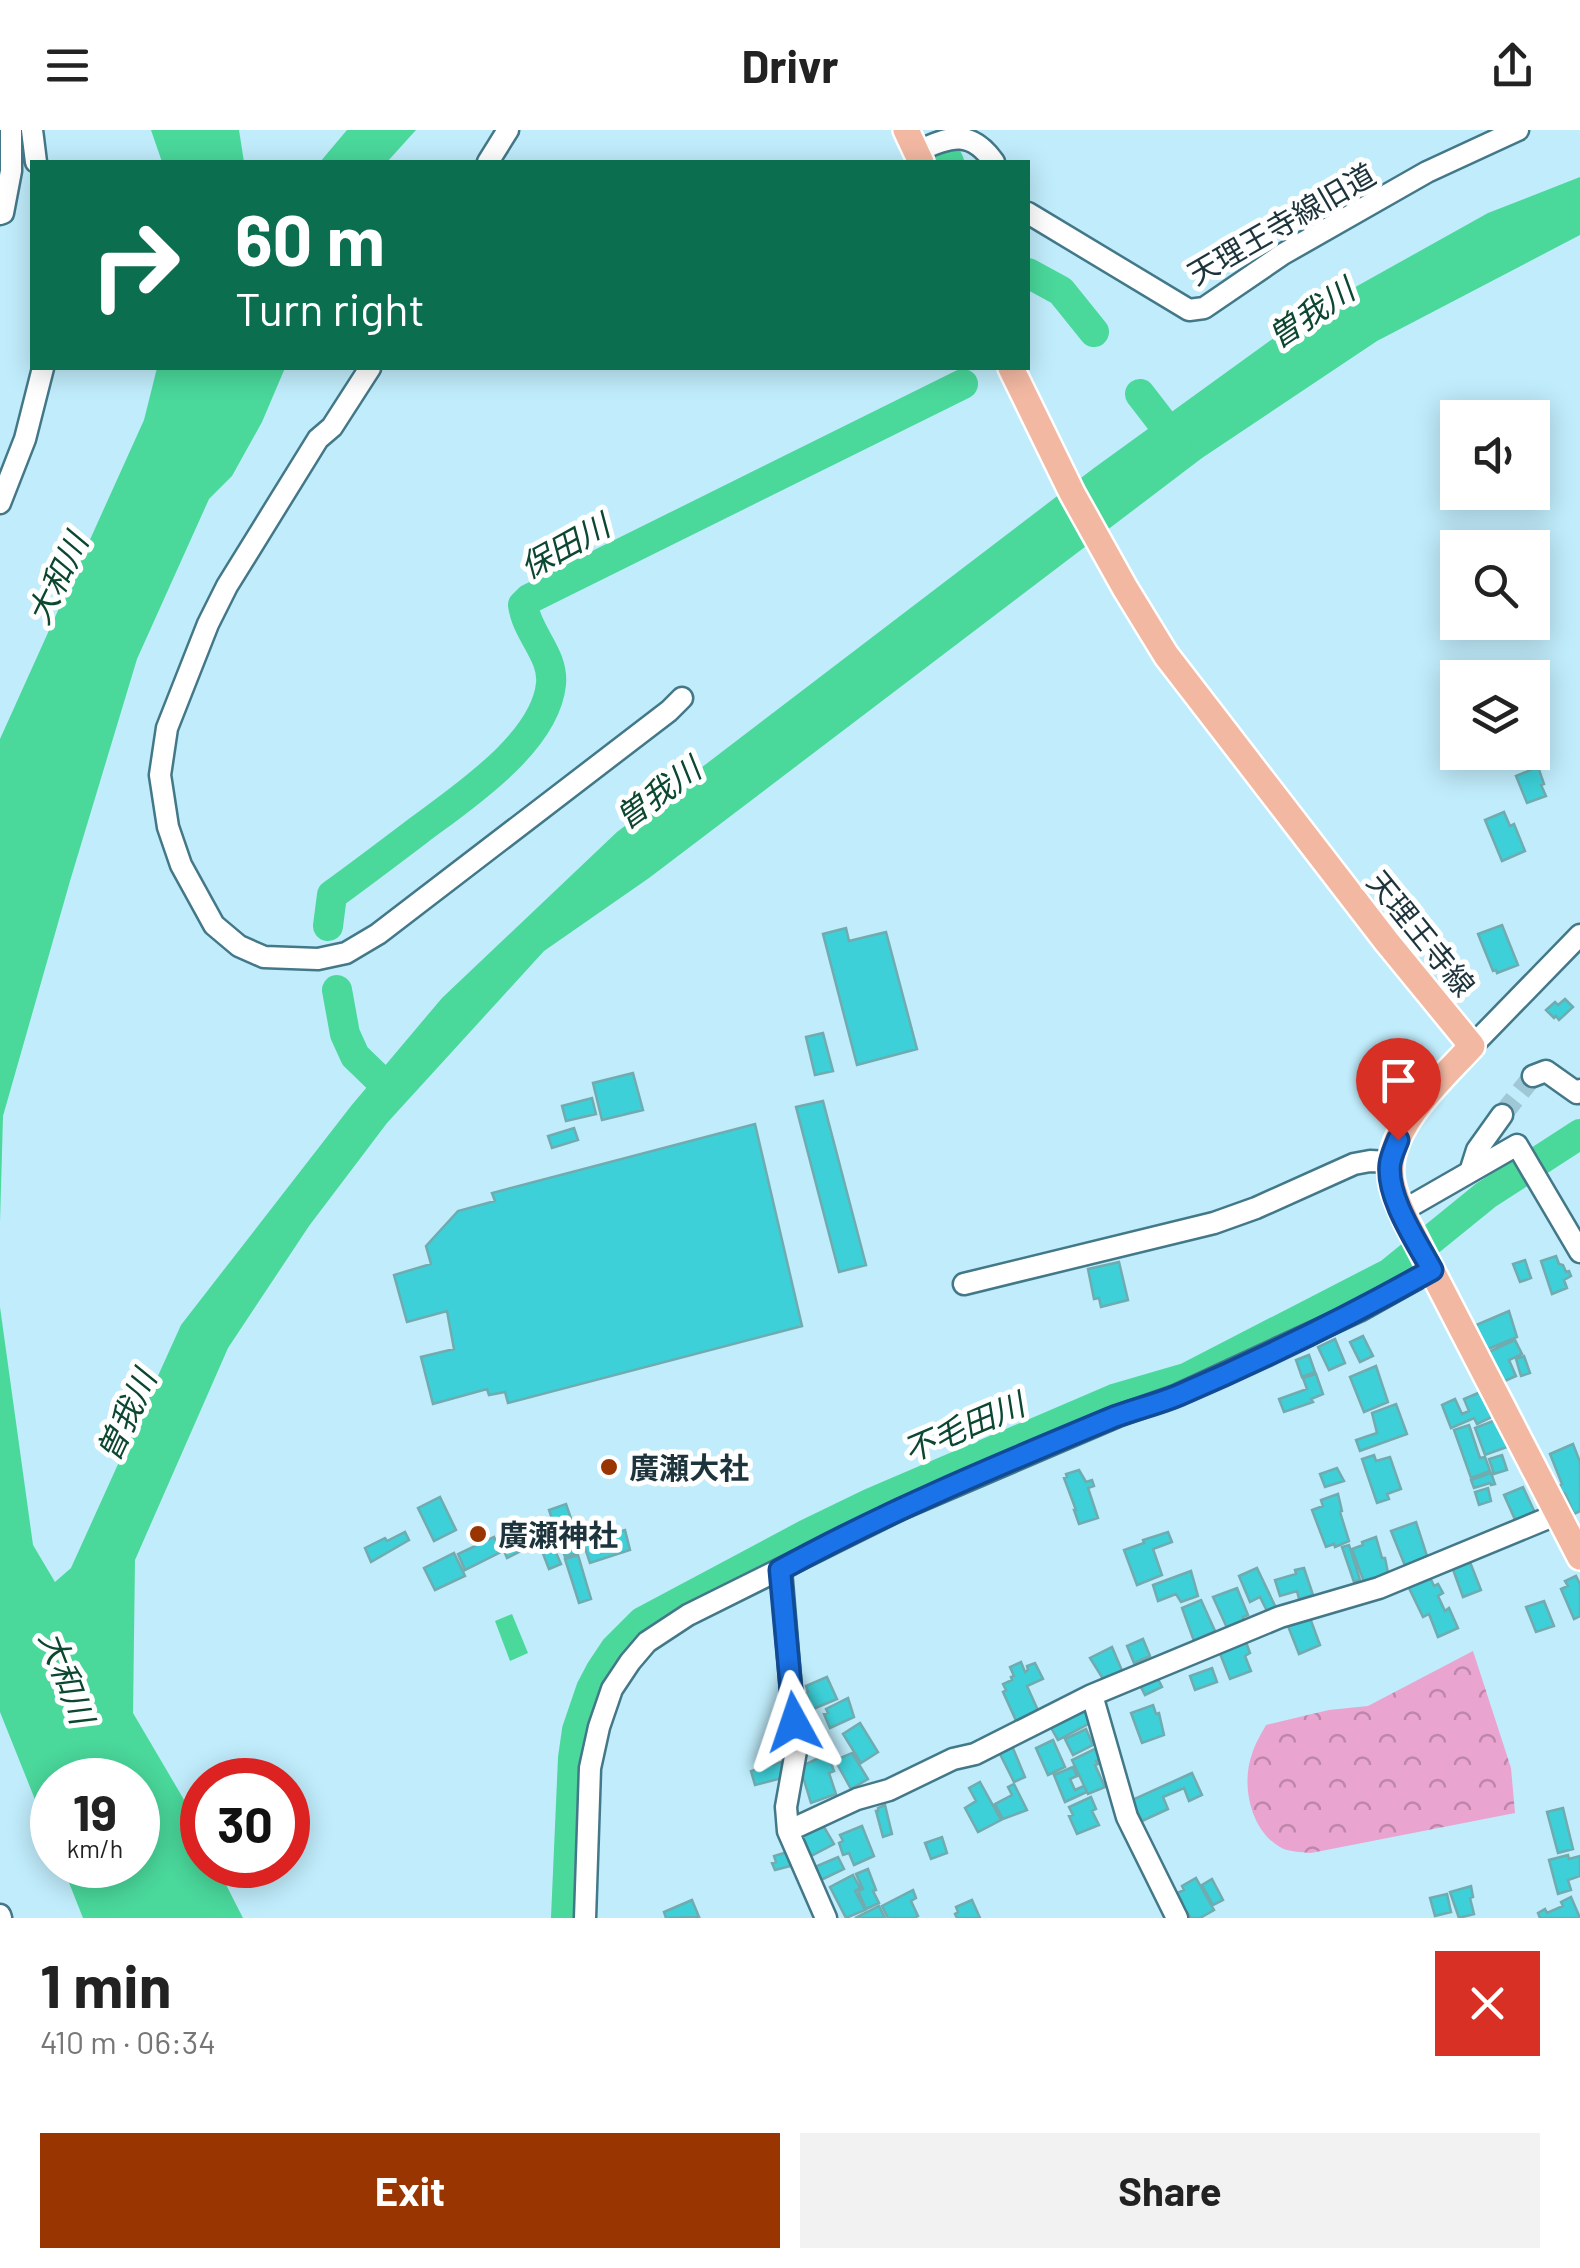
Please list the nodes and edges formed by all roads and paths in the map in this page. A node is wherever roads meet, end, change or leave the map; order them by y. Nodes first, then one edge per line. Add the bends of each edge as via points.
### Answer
1 (10, 130) edge
2 (32, 130) edge
3 (508, 130) edge
4 (1518, 130) edge
5 (914, 148) edge
6 (36, 160) edge
7 (489, 160) edge
8 (993, 160) edge
9 (0, 214) edge
10 (1030, 214) edge
11 (43, 370) edge
12 (369, 370) edge
13 (1012, 370) edge
14 (0, 502) edge
15 (682, 698) dead end
16 (1580, 935) edge
17 (1472, 1046) junction
18 (1532, 1076) dead end
19 (1580, 1090) edge
20 (1502, 1116) tunnel mouth
21 (1390, 1162) junction
22 (1470, 1172) junction
23 (1402, 1211) junction
24 (1580, 1252) edge
25 (1425, 1257) junction
26 (964, 1284) dead end
27 (1558, 1514) junction
28 (1580, 1557) edge
29 (780, 1570) junction
30 (1092, 1695) junction
31 (788, 1831) junction
32 (584, 1918) edge
33 (826, 1918) edge
34 (1177, 1918) edge

1 - 9 street via 11,171
2 - 6 street
3 - 7 street
4 - 10 street, 天理王寺線旧道 via 1427,172 1204,308 1189,310
5 - 8 street via 964,134 976,138
11 - 14 street via 26,439
12 - 15 street via 227,586 168,728 160,775 168,827 214,926 264,958 346,953
13 - 17 main road, 天理王寺線 via 1124,588 1166,654
16 - 17 street
17 - 21 main road via 1415,1112
18 - 19 street via 1546,1071
20 - 22 street
21 - 23 main road
21 - 26 street via 1354,1164 1214,1223
22 - 23 street
22 - 24 street via 1517,1145
23 - 25 main road
25 - 27 main road
25 - 29 street via 1358,1311 1282,1348 901,1509
27 - 28 main road
27 - 30 street
29 - 31 street via 796,1752
29 - 32 street via 647,1642 612,1689 590,1768
30 - 31 street via 975,1754
30 - 34 street via 1127,1816
31 - 33 street

